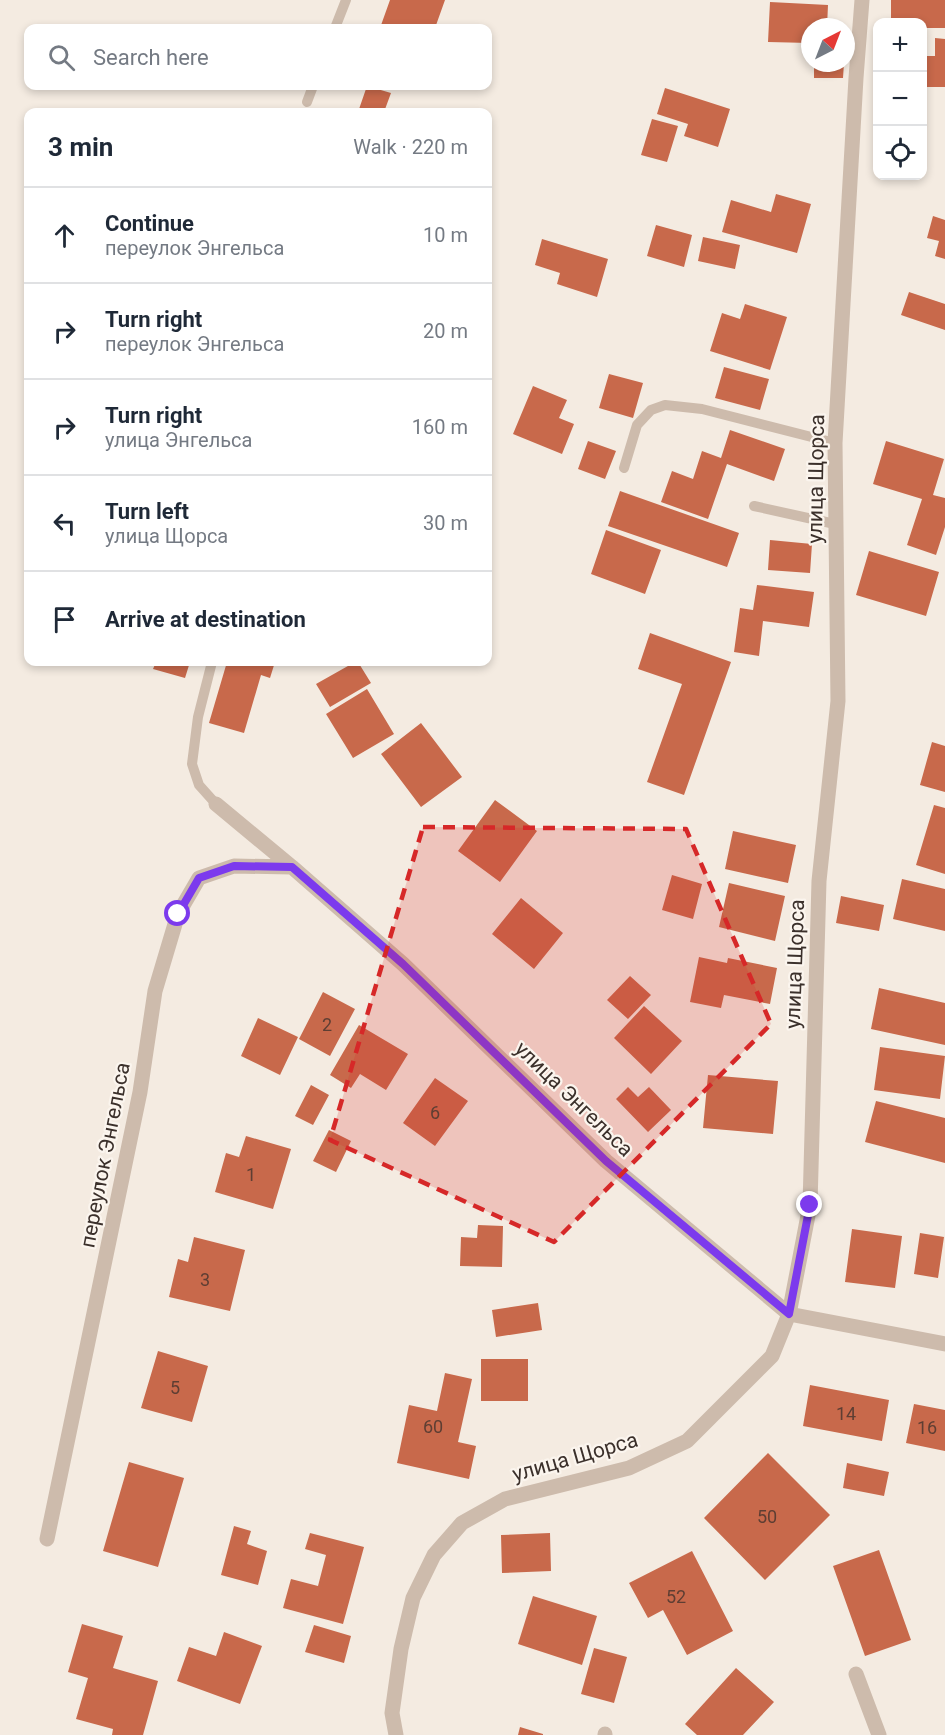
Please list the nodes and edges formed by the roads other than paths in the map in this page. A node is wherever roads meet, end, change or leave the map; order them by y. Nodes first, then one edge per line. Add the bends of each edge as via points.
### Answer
1 (346, 0) edge
2 (862, 0) edge
3 (337, 24) edge
4 (312, 90) edge
5 (307, 102) dead end
6 (835, 443) junction
7 (624, 468) dead end
8 (754, 506) dead end
9 (835, 524) junction
10 (211, 666) edge
11 (216, 804) joint
12 (292, 867) junction
13 (789, 1314) junction
14 (945, 1344) edge
15 (47, 1539) dead end
16 (856, 1674) dead end
17 (396, 1735) edge
18 (879, 1735) edge

1 - 3 lane
2 - 6 street, улица Щорса
4 - 5 lane
6 - 7 lane via 702,409 665,405 651,410 637,425
6 - 9 street, улица Щорса
8 - 9 lane
9 - 13 street, улица Щорса via 838,701 819,881 810,1205
10 - 11 lane via 198,717 192,764 199,785
11 - 12 street, улица Энгельса
12 - 13 street, улица Энгельса via 403,964 606,1161
12 - 15 street, переулок Энгельса via 234,866 199,878 178,914 155,991 140,1092
13 - 14 street, улица Энгельса
13 - 17 street, улица Щорса via 772,1356 687,1441 629,1468 506,1499 462,1523 434,1555 413,1598 400,1649 392,1713
16 - 18 street

